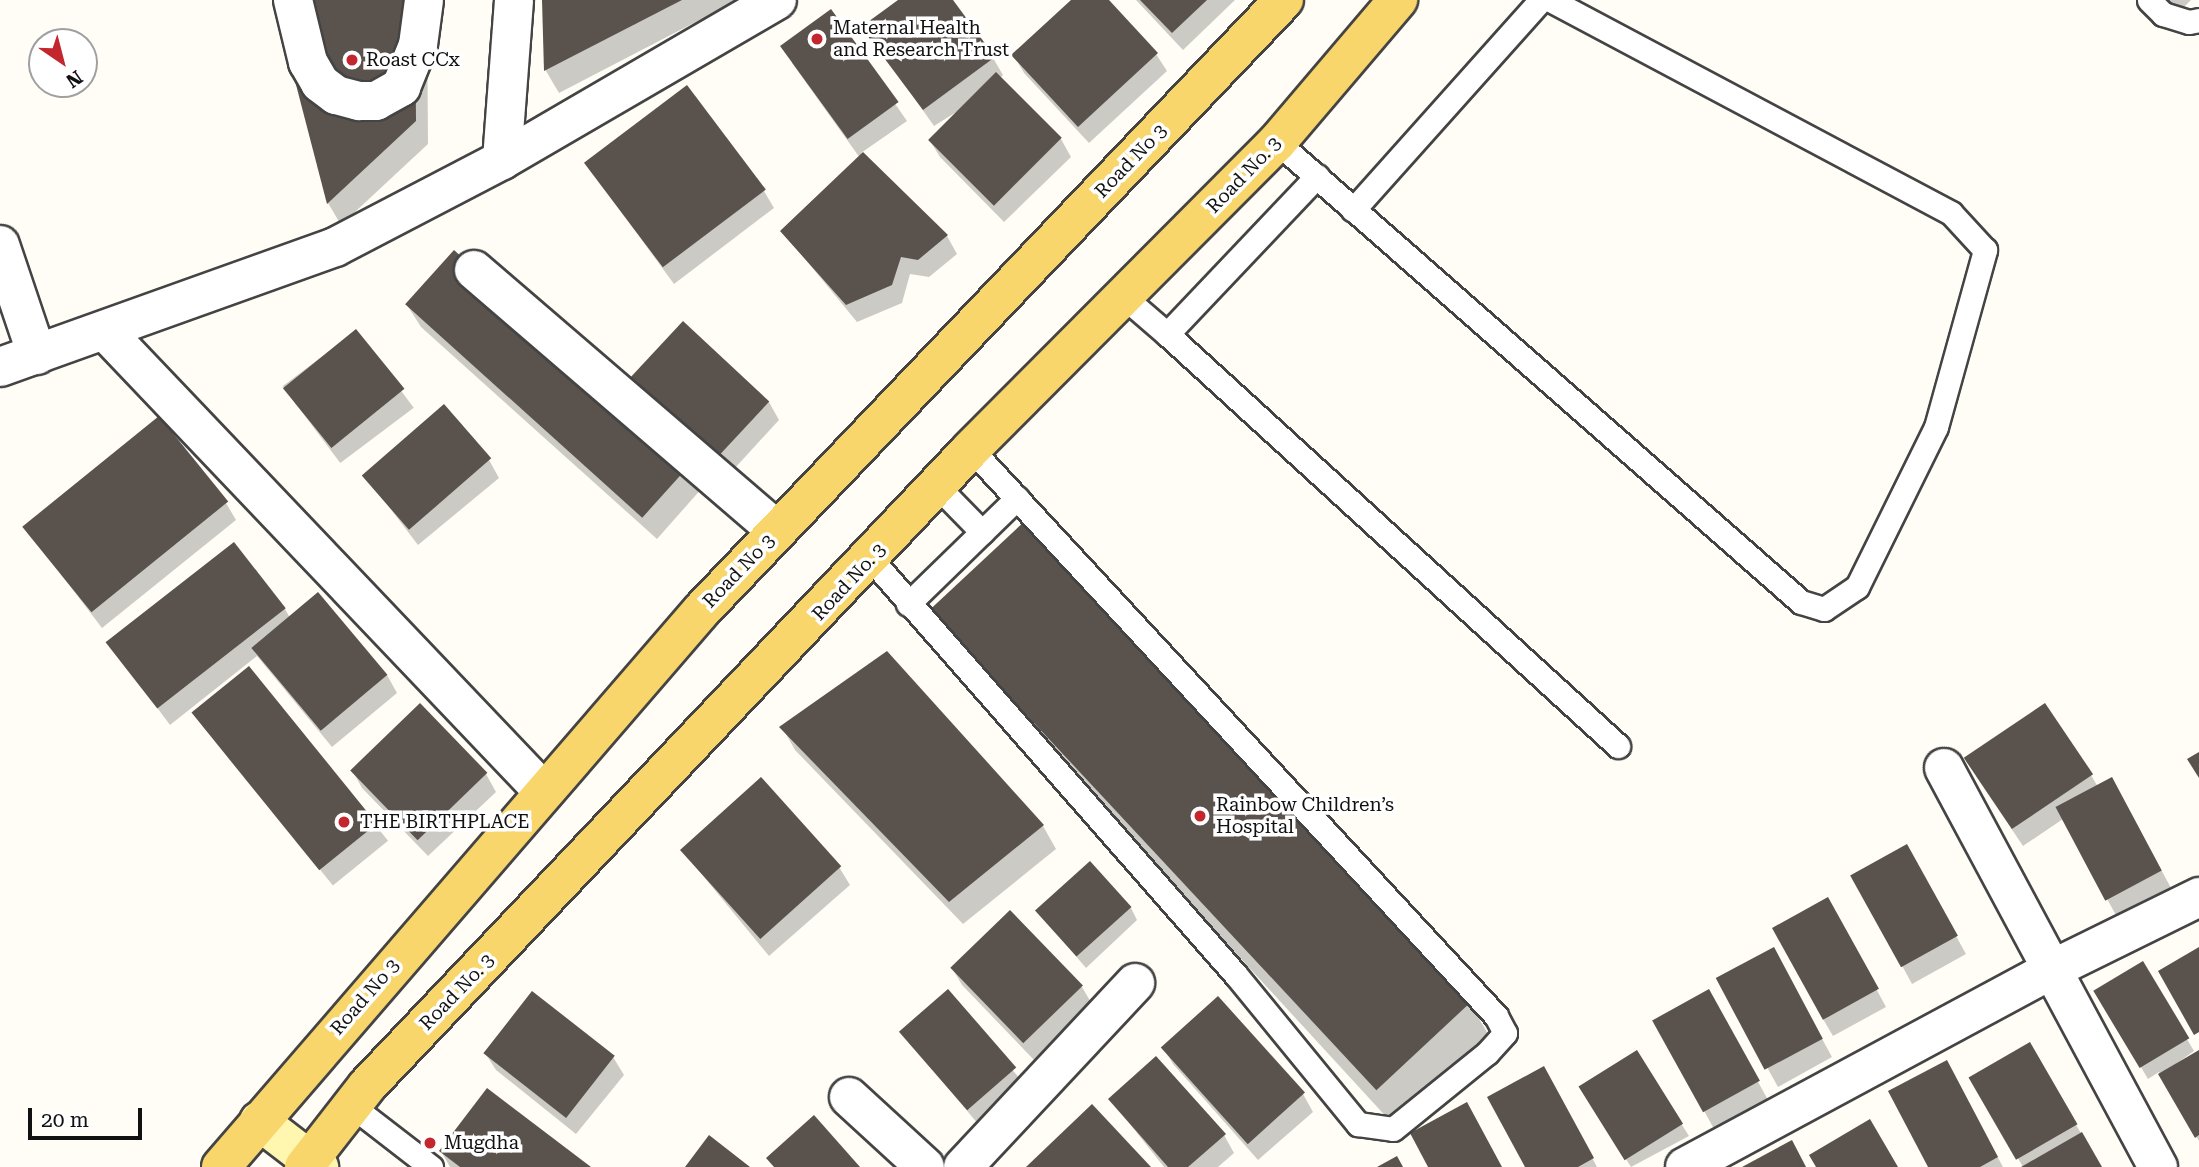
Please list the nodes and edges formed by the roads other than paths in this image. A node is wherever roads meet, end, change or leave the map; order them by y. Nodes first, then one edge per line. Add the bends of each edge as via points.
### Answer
1 (293, 0) edge
2 (424, 0) edge
3 (514, 0) edge
4 (777, 0) edge
5 (1284, 0) edge
6 (1398, 0) edge
7 (1541, 0) edge
8 (1551, 0) edge
9 (2148, 0) edge
10 (2199, 20) edge
11 (1277, 142) junction
12 (502, 160) junction
13 (1317, 176) junction
14 (1353, 210) junction
15 (0, 245) edge
16 (474, 270) dead end
17 (1124, 297) junction
18 (106, 332) junction
19 (1167, 334) junction
20 (37, 355) junction
21 (0, 367) edge
22 (971, 449) junction
23 (938, 487) junction
24 (1017, 498) junction
25 (777, 531) junction
26 (982, 532) junction
27 (871, 559) junction
28 (908, 604) junction
29 (1618, 746) dead end
30 (1944, 768) dead end
31 (543, 792) junction
32 (2199, 897) edge
33 (2055, 968) junction
34 (1135, 984) dead end
35 (849, 1097) dead end
36 (352, 1106) junction
37 (259, 1121) junction
38 (311, 1165) edge
39 (221, 1167) edge
40 (431, 1167) edge
41 (925, 1167) edge
42 (963, 1167) edge
43 (1685, 1167) edge
44 (2158, 1167) edge

1 - 2 street via 308,61 320,83 336,95 359,101 376,101 401,87 418,45
3 - 12 street
4 - 12 street
5 - 25 main road, Road No 3
6 - 11 main road, Road No. 3
7 - 14 lane
8 - 14 lane via 1951,213 1985,250 1936,428 1857,587 1824,608 1801,602
9 - 10 lane via 2163,14 2189,22
11 - 13 lane
11 - 17 main road, Road No. 3
12 - 18 street via 335,247
13 - 14 lane
13 - 19 lane
15 - 20 street
16 - 25 street
17 - 19 lane
17 - 22 main road, Road No. 3
18 - 20 street
18 - 31 street
19 - 29 lane
20 - 21 street
22 - 23 main road, Road No. 3
22 - 24 lane
23 - 26 lane
23 - 27 main road, Road No. 3
24 - 26 lane
24 - 28 lane via 1496,1016 1505,1033 1487,1054 1392,1129 1359,1124 1236,975
25 - 31 main road, Road No 3
26 - 28 lane
27 - 28 lane
27 - 36 main road, Road No. 3
30 - 33 street
31 - 37 main road, Road No 3
32 - 33 street
33 - 43 street
33 - 44 street
34 - 42 street
35 - 41 street
36 - 38 main road, Road No. 3
36 - 40 lane
37 - 38 street
37 - 39 main road, Road No 3

